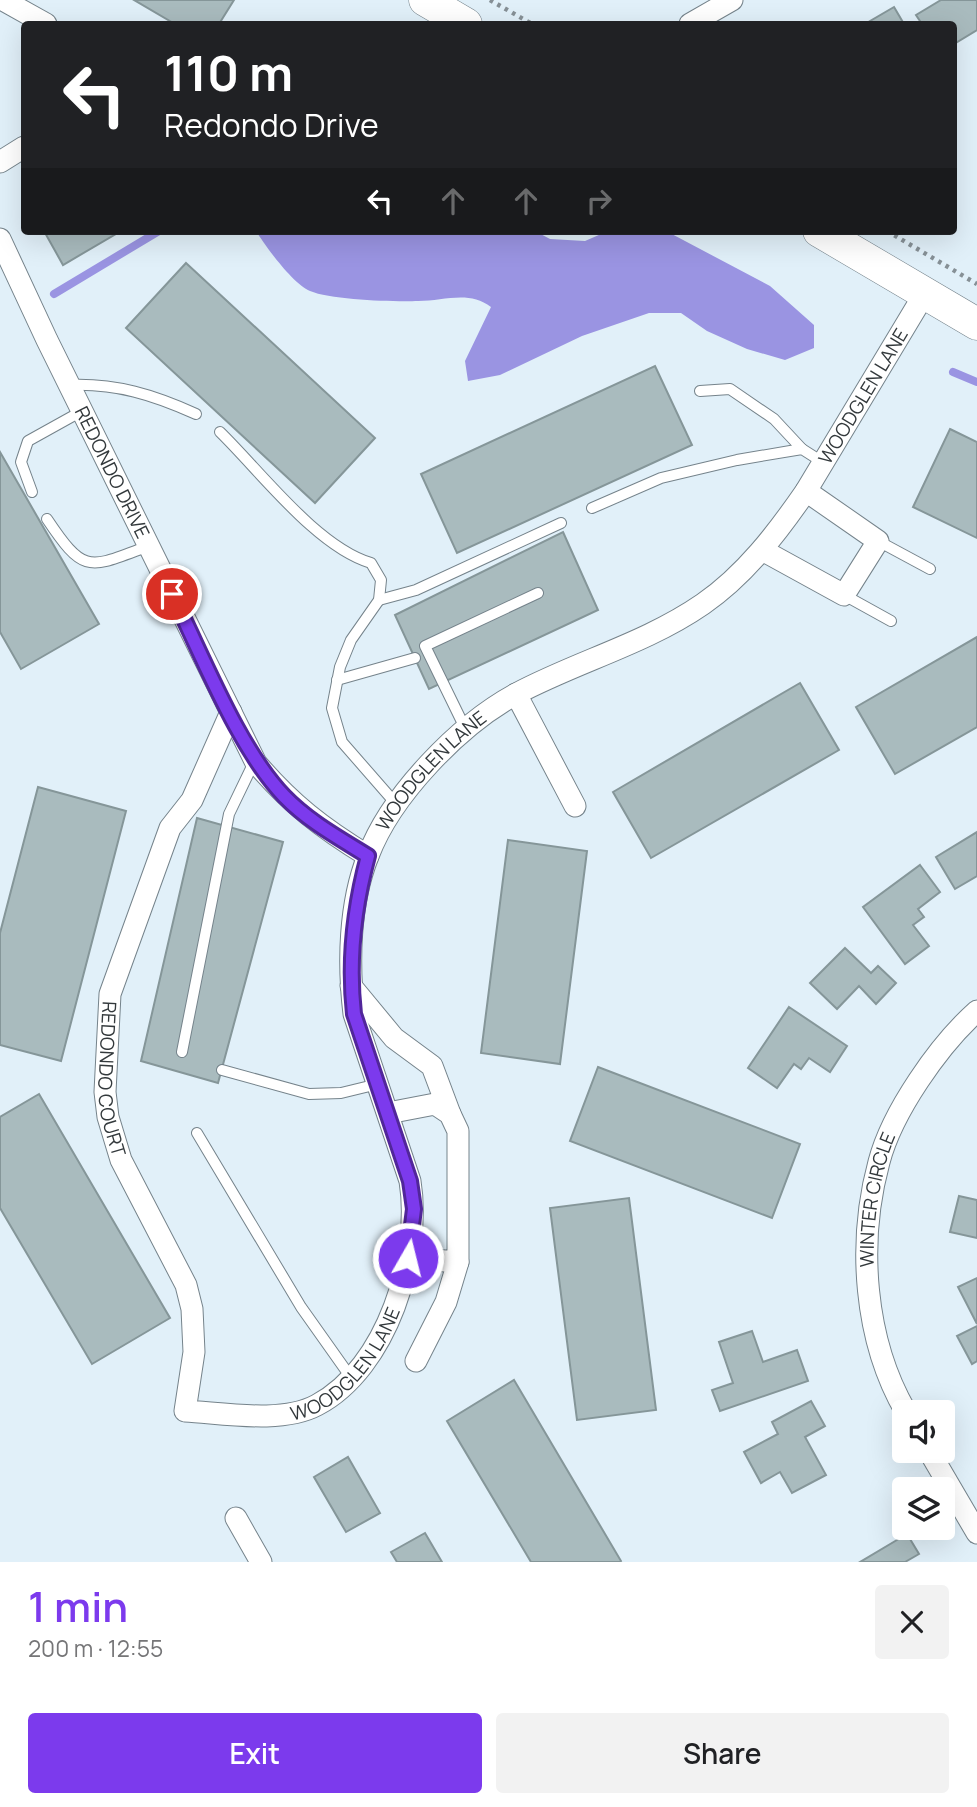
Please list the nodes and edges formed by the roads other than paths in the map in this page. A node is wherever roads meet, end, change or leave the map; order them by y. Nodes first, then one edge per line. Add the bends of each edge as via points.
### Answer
1 (3, 0) edge
2 (425, 0) edge
3 (732, 0) edge
4 (41, 21) edge
5 (461, 21) edge
6 (695, 21) edge
7 (21, 149) edge
8 (0, 162) edge
9 (826, 235) edge
10 (0, 239) edge
11 (925, 292) junction
12 (977, 324) edge
13 (69, 385) junction
14 (701, 391) dead end
15 (82, 411) junction
16 (196, 414) dead end
17 (220, 432) dead end
18 (802, 449) junction
19 (824, 463) junction
20 (806, 491) junction
21 (32, 492) dead end
22 (592, 508) dead end
23 (47, 520) dead end
24 (561, 523) dead end
25 (878, 541) junction
26 (149, 547) junction
27 (762, 550) junction
28 (929, 569) dead end
29 (538, 593) dead end
30 (844, 595) junction
31 (379, 600) junction
32 (891, 621) dead end
33 (415, 658) dead end
34 (337, 680) junction
35 (516, 694) junction
36 (231, 712) junction
37 (466, 730) junction
38 (255, 761) junction
39 (397, 805) junction
40 (575, 806) dead end
41 (368, 856) junction
42 (351, 986) junction
43 (977, 1011) edge
44 (182, 1052) dead end
45 (222, 1070) dead end
46 (378, 1084) junction
47 (388, 1113) junction
48 (450, 1114) junction
49 (197, 1133) dead end
50 (408, 1258) junction
51 (458, 1262) junction
52 (416, 1361) dead end
53 (352, 1379) junction
54 (901, 1400) edge
55 (185, 1411) joint
56 (936, 1463) edge
57 (236, 1518) dead end
58 (977, 1533) edge
59 (261, 1562) edge

1 - 4 street
2 - 5 main road
3 - 6 street
7 - 8 street
9 - 11 main road
10 - 13 street, REDONDO DRIVE
11 - 12 main road
11 - 19 street, WOODGLEN LANE
13 - 15 street, REDONDO DRIVE
13 - 16 lane via 99,384 149,393
14 - 18 lane via 730,389 774,419
15 - 21 lane via 28,441 20,462
15 - 26 street, REDONDO DRIVE
17 - 31 lane via 312,527 351,557 370,563 380,580
18 - 19 lane
18 - 22 lane via 662,478
19 - 20 street, WOODGLEN LANE
20 - 25 street
20 - 27 street, WOODGLEN LANE
23 - 26 lane via 73,554 88,564
24 - 31 lane via 416,590
25 - 28 lane
25 - 30 street
26 - 36 street, REDONDO DRIVE
27 - 30 street
27 - 35 street, WOODGLEN LANE via 705,602 664,629
29 - 37 lane via 425,646
30 - 32 lane
31 - 34 lane via 351,640
33 - 34 lane
34 - 39 lane via 332,708 342,742
35 - 37 street, WOODGLEN LANE
35 - 40 street
36 - 38 street, REDONDO DRIVE
36 - 55 street, REDONDO COURT via 192,800 170,828 110,994 108,1117 121,1160 186,1285 192,1309 194,1352
37 - 39 street, WOODGLEN LANE
38 - 41 street, REDONDO DRIVE via 294,805
38 - 44 lane via 229,814
39 - 41 street, WOODGLEN LANE
41 - 42 street, WOODGLEN LANE via 358,892
42 - 46 street, WOODGLEN LANE via 354,1014
42 - 48 street via 394,1038 432,1066
43 - 54 street, WINTER CIRCLE via 924,1072 879,1161 867,1255 870,1301 884,1359
45 - 46 lane via 309,1094 341,1093
46 - 47 street, WOODGLEN LANE
47 - 48 street via 435,1104
47 - 50 street, WOODGLEN LANE via 414,1209
48 - 51 street via 458,1131
49 - 53 lane via 286,1282
50 - 51 street
50 - 53 street, WOODGLEN LANE via 385,1327
51 - 52 street via 446,1302
53 - 55 street, WOODGLEN LANE via 315,1406 271,1416
56 - 58 street
57 - 59 street

